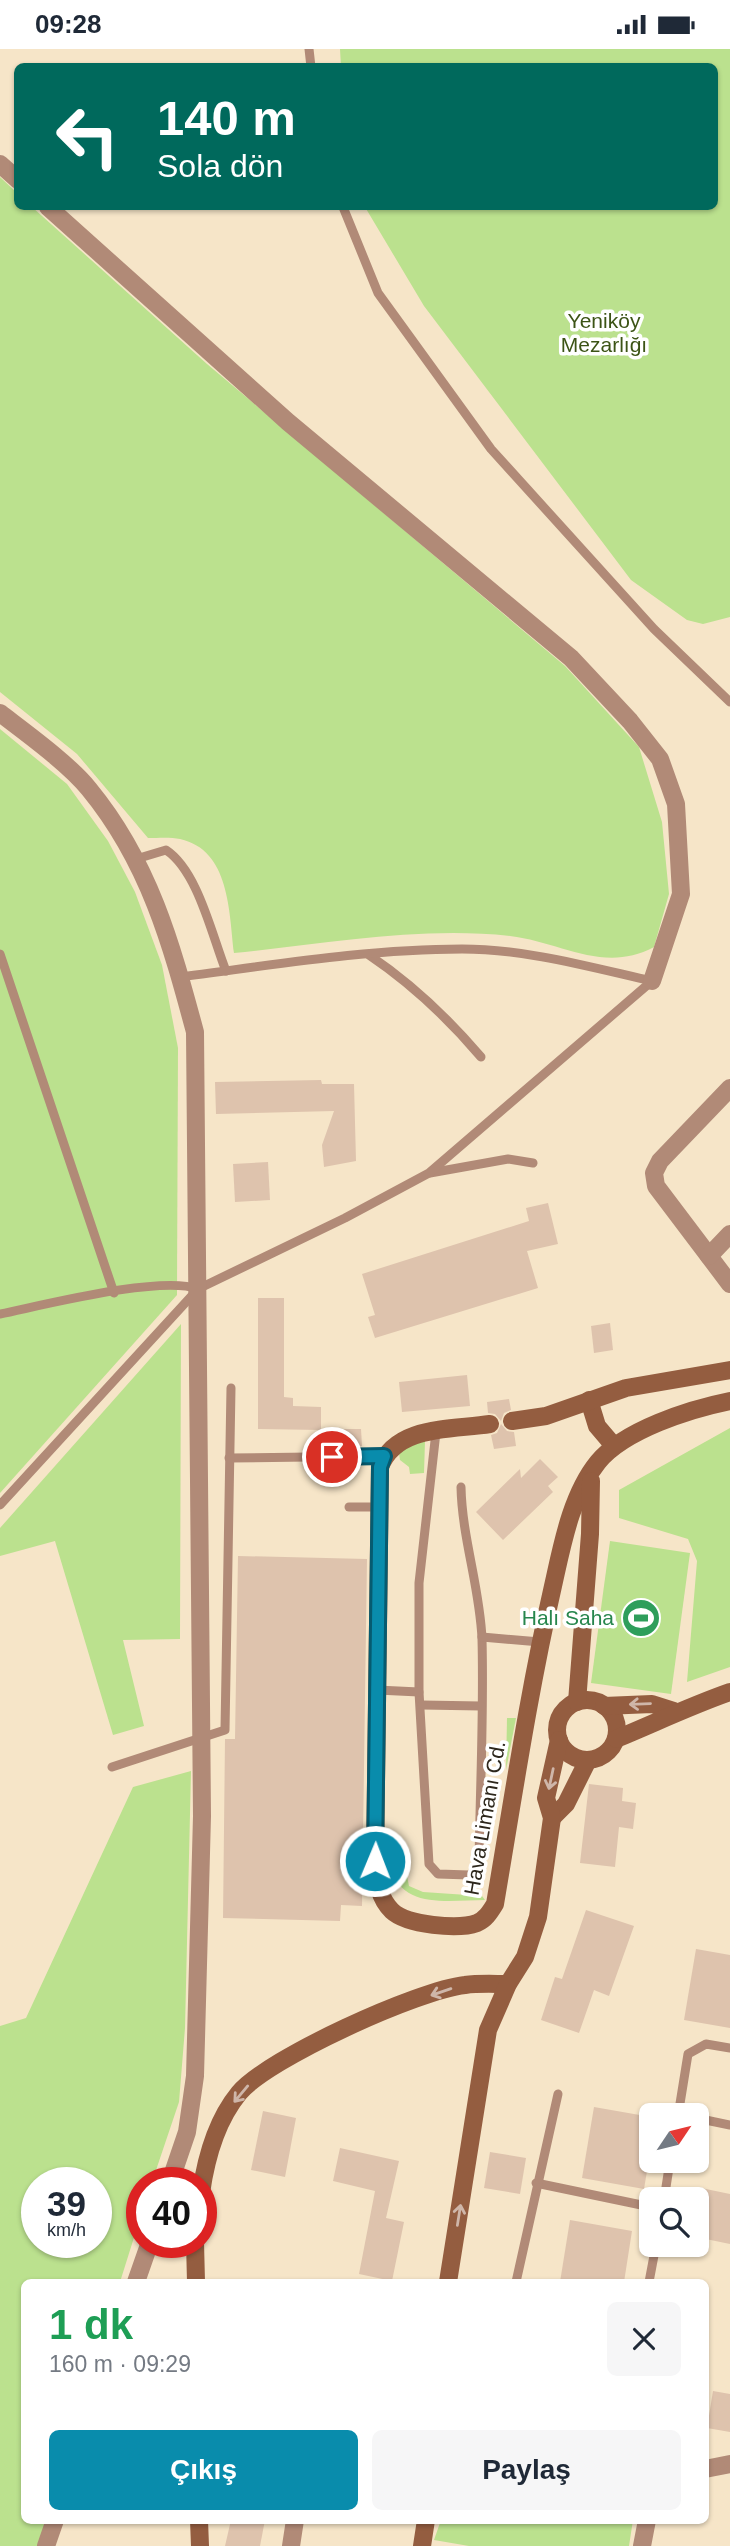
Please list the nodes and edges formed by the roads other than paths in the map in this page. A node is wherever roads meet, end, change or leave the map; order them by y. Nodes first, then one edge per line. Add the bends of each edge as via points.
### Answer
1 (0, 164) edge
2 (14, 176) edge
3 (51, 210) edge
4 (343, 210) edge
5 (730, 702) edge
6 (0, 713) edge
7 (136, 859) junction
8 (0, 954) edge
9 (369, 955) junction
10 (226, 971) junction
11 (180, 977) junction
12 (652, 981) junction
13 (481, 1056) dead end
14 (730, 1088) edge
15 (533, 1163) dead end
16 (429, 1173) junction
17 (730, 1234) edge
18 (709, 1256) junction
19 (730, 1284) edge
20 (198, 1289) junction
21 (114, 1293) junction
22 (0, 1314) edge
23 (730, 1370) edge
24 (230, 1388) dead end
25 (589, 1399) junction
26 (730, 1401) edge
27 (512, 1421) dead end
28 (490, 1425) dead end
29 (436, 1432) junction
30 (614, 1446) junction
31 (384, 1456) junction
32 (229, 1458) junction
33 (591, 1474) junction
34 (461, 1487) dead end
35 (0, 1506) edge
36 (349, 1507) dead end
37 (380, 1507) junction
38 (482, 1637) junction
39 (540, 1642) junction
40 (377, 1690) junction
41 (419, 1692) junction
42 (730, 1692) edge
43 (577, 1702) junction
44 (422, 1705) junction
45 (481, 1706) junction
46 (604, 1706) junction
47 (674, 1711) junction
48 (201, 1738) junction
49 (616, 1739) junction
50 (559, 1740) junction
51 (588, 1760) junction
52 (112, 1767) dead end
53 (552, 1818) junction
54 (508, 1983) junction
55 (730, 2048) edge
56 (558, 2094) dead end
57 (682, 2103) edge
58 (709, 2121) edge
59 (730, 2125) edge
60 (175, 2167) edge
61 (207, 2167) edge
62 (536, 2183) junction
63 (639, 2204) edge
64 (654, 2257) edge
65 (144, 2258) edge
66 (195, 2258) edge
67 (137, 2279) edge
68 (195, 2279) edge
69 (448, 2279) edge
70 (517, 2279) edge
71 (650, 2279) edge
72 (730, 2464) edge
73 (709, 2468) edge
74 (54, 2524) edge
75 (199, 2524) edge
76 (294, 2524) edge
77 (425, 2524) edge
78 (646, 2524) edge
79 (46, 2546) edge
80 (200, 2546) edge
81 (291, 2546) edge
82 (422, 2546) edge
83 (642, 2546) edge

1 - 2 street
3 - 12 street via 288,422 571,658 660,759 676,804 681,894
4 - 5 lane via 378,293 491,449 654,629
6 - 7 street via 88,788
7 - 10 lane via 166,850 178,858
7 - 11 street via 165,923
8 - 21 lane
9 - 10 lane
9 - 12 lane via 477,950 545,957
9 - 13 lane via 411,984
10 - 11 lane
11 - 20 street via 195,1032
12 - 16 lane
14 - 18 street via 660,1161 654,1173 656,1186
15 - 16 lane via 508,1159
16 - 20 lane
17 - 18 street
18 - 19 street
20 - 21 lane via 184,1283
20 - 35 lane
20 - 48 street
21 - 22 lane
23 - 25 street
24 - 32 lane
25 - 27 street via 546,1416
25 - 30 street via 597,1426
26 - 30 street, Hava Limanı Cd. via 693,1409
28 - 29 street
29 - 31 street via 405,1437
29 - 41 lane via 419,1583
30 - 33 street, Hava Limanı Cd.
31 - 32 lane
31 - 37 street, Hava Limanı Cd.
32 - 48 lane via 225,1730
33 - 39 street, Hava Limanı Cd. via 563,1542
33 - 43 street
34 - 38 lane via 462,1522
36 - 37 lane
37 - 40 street, Hava Limanı Cd.
38 - 39 lane
38 - 45 lane
39 - 40 street, Hava Limanı Cd. via 495,1904 479,1922 434,1925 406,1920 383,1900 375,1861
40 - 41 lane
41 - 44 lane
42 - 47 street
43 - 46 street
43 - 50 street via 559,1721
44 - 45 lane
44 - 45 lane via 429,1864 438,1874 469,1875 479,1864
47 -> 46 street via 652,1704
46 - 49 street via 615,1720
47 - 49 street
48 - 52 lane
48 - 60 street via 195,2076 187,2132
49 - 51 street via 606,1754
50 - 51 street via 570,1755
50 -> 53 street via 547,1798
51 - 53 street via 566,1804
53 - 54 street via 538,1917 525,1957
54 -> 61 street via 463,1985 395,2007 270,2066 239,2093 215,2133
69 -> 54 street via 488,2030
55 - 57 lane via 706,2044 688,2053
56 - 62 lane
58 - 59 lane
62 - 63 lane
62 - 70 lane
64 - 71 lane
65 - 67 street
66 - 68 street
72 - 73 street
74 - 79 street
75 - 80 street
76 - 81 street
77 - 82 street
78 - 83 street

